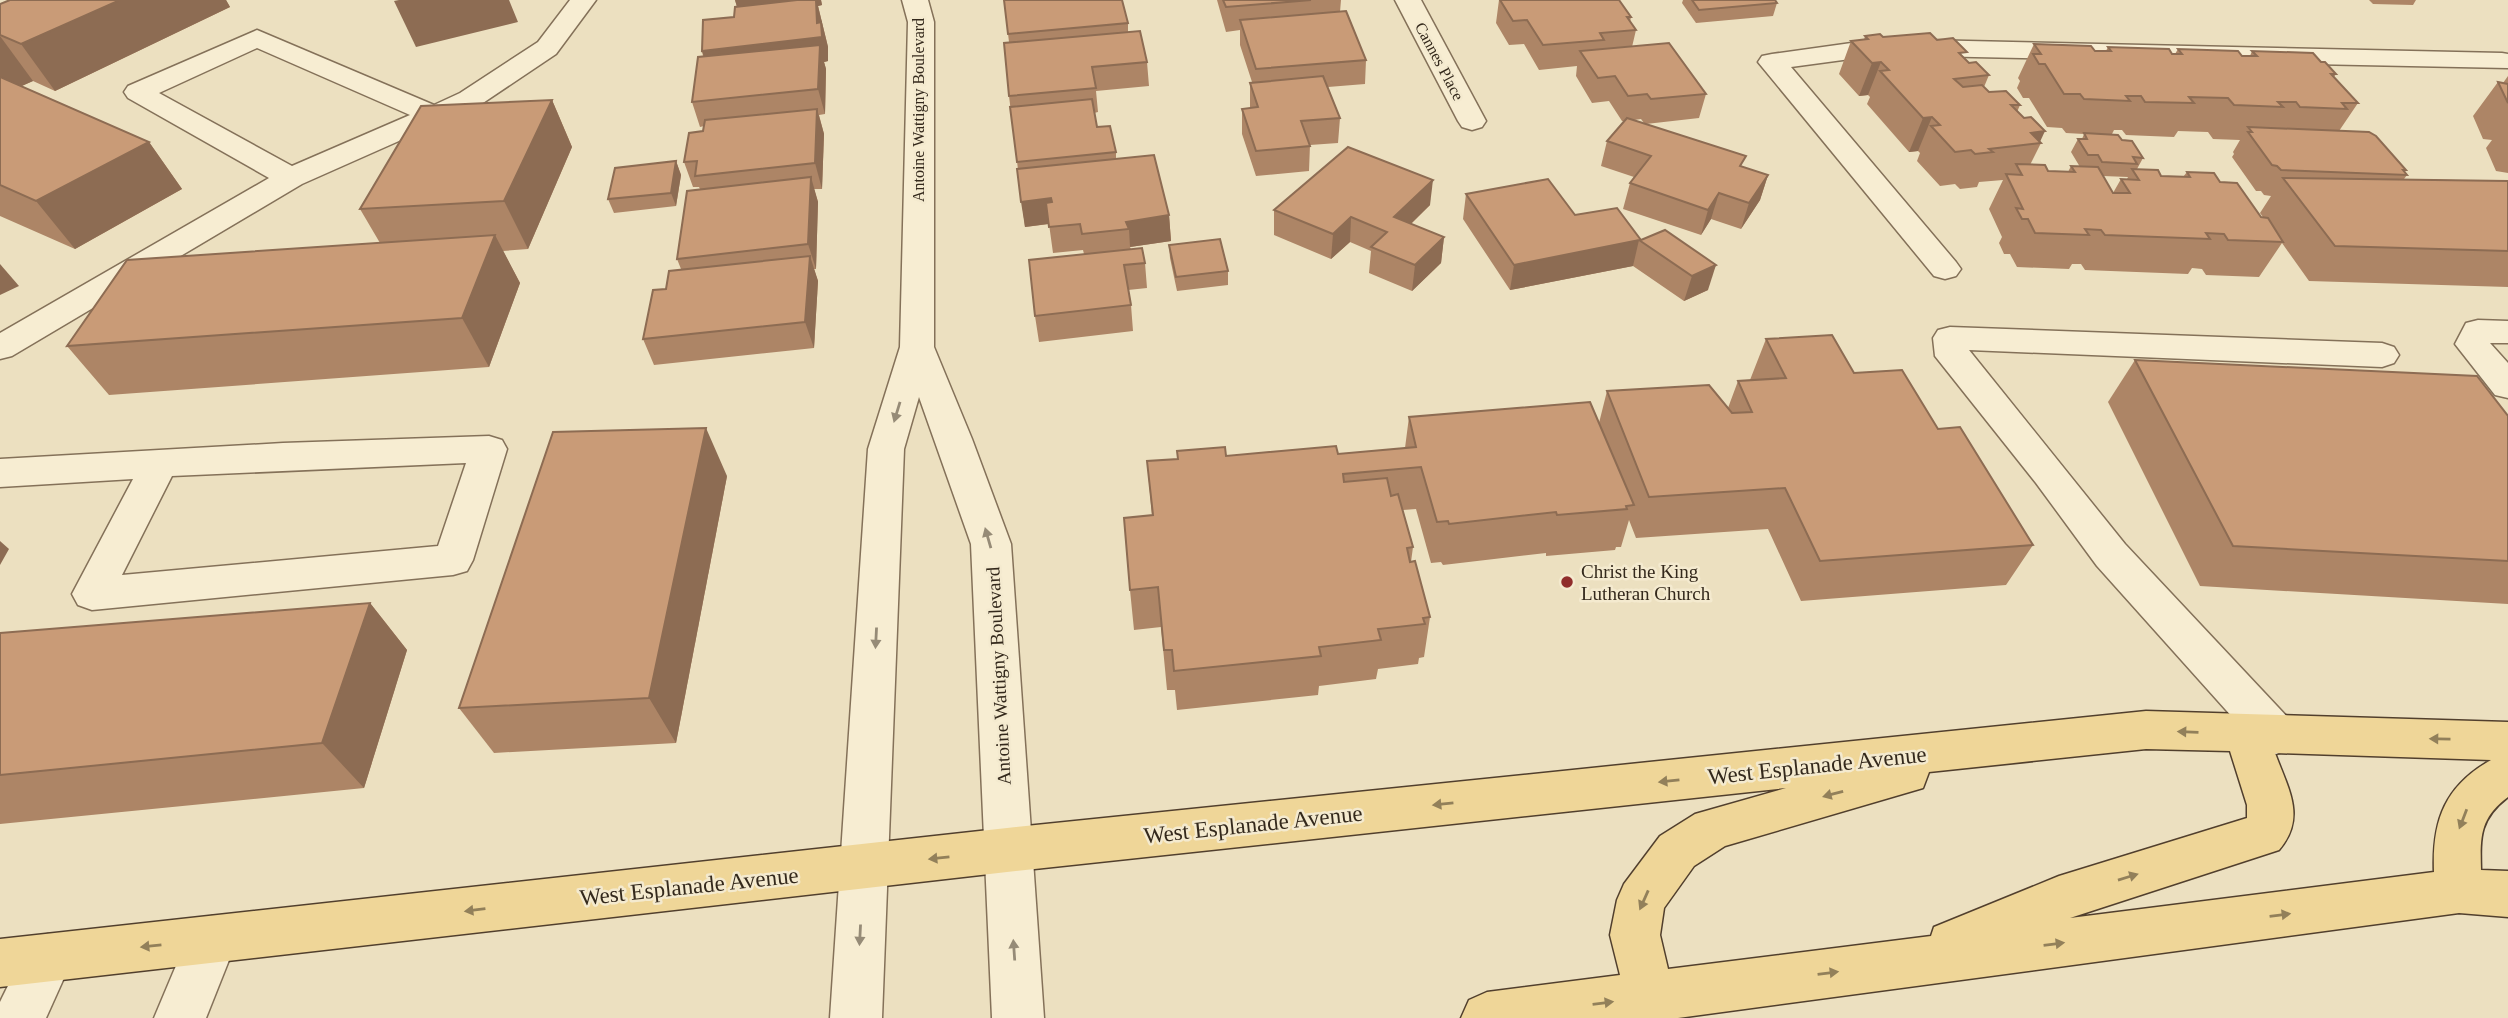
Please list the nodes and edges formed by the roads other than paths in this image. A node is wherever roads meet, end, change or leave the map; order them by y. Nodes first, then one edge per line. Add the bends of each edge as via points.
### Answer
1 (583, 0) edge
2 (915, 0) edge
3 (1408, 0) edge
4 (2506, 61) edge
5 (434, 115) junction
6 (1472, 121) dead end
7 (291, 178) junction
8 (1945, 270) dead end
9 (2508, 332) edge
10 (917, 347) junction
11 (0, 348) edge
12 (2382, 355) dead end
13 (2508, 386) edge
14 (159, 464) junction
15 (0, 473) edge
16 (2262, 735) junction
17 (2508, 741) edge
18 (2017, 744) junction
19 (2508, 773) edge
20 (1007, 850) junction
21 (864, 866) junction
22 (2459, 891) junction
23 (2508, 894) edge
24 (212, 940) junction
25 (48, 958) junction
26 (0, 963) edge
27 (1905, 963) junction
28 (1653, 1007) edge
29 (19, 1018) edge
30 (180, 1018) edge
31 (856, 1018) edge
32 (1018, 1018) edge
33 (1487, 1018) edge

1 - 5 street via 547,48 470,99
2 - 10 street, Antoine Wattigny Boulevard via 921,22
3 - 6 street, Cannes Place
4 - 8 street via 1880,47 1772,62
5 - 7 street
5 - 7 street via 257,38 138,93
7 - 11 street
9 - 13 street via 2479,331 2472,344
20 -> 10 street, Antoine Wattigny Boulevard via 991,544
10 -> 21 street, Antoine Wattigny Boulevard via 886,449
12 - 16 street via 1950,338 1952,356
14 - 14 street via 283,456 489,449 453,560 92,594
14 - 15 street
17 -> 16 main road, West Esplanade Avenue
16 -> 18 main road, West Esplanade Avenue via 2146,730
27 -> 16 main road via 2059,899 2262,835 2271,825
18 -> 20 main road, West Esplanade Avenue
18 -> 28 main road via 1712,829 1677,851 1641,900 1635,935
19 -> 22 main road via 2486,783 2460,818 2455,852
20 -> 21 main road, West Esplanade Avenue
32 -> 20 street, Antoine Wattigny Boulevard
21 -> 24 main road, West Esplanade Avenue
21 -> 31 street, Antoine Wattigny Boulevard
22 - 23 main road
27 -> 22 main road
24 -> 25 main road, West Esplanade Avenue
24 - 30 street
25 - 26 main road, West Esplanade Avenue
25 - 29 street
28 -> 27 main road
33 -> 28 main road

